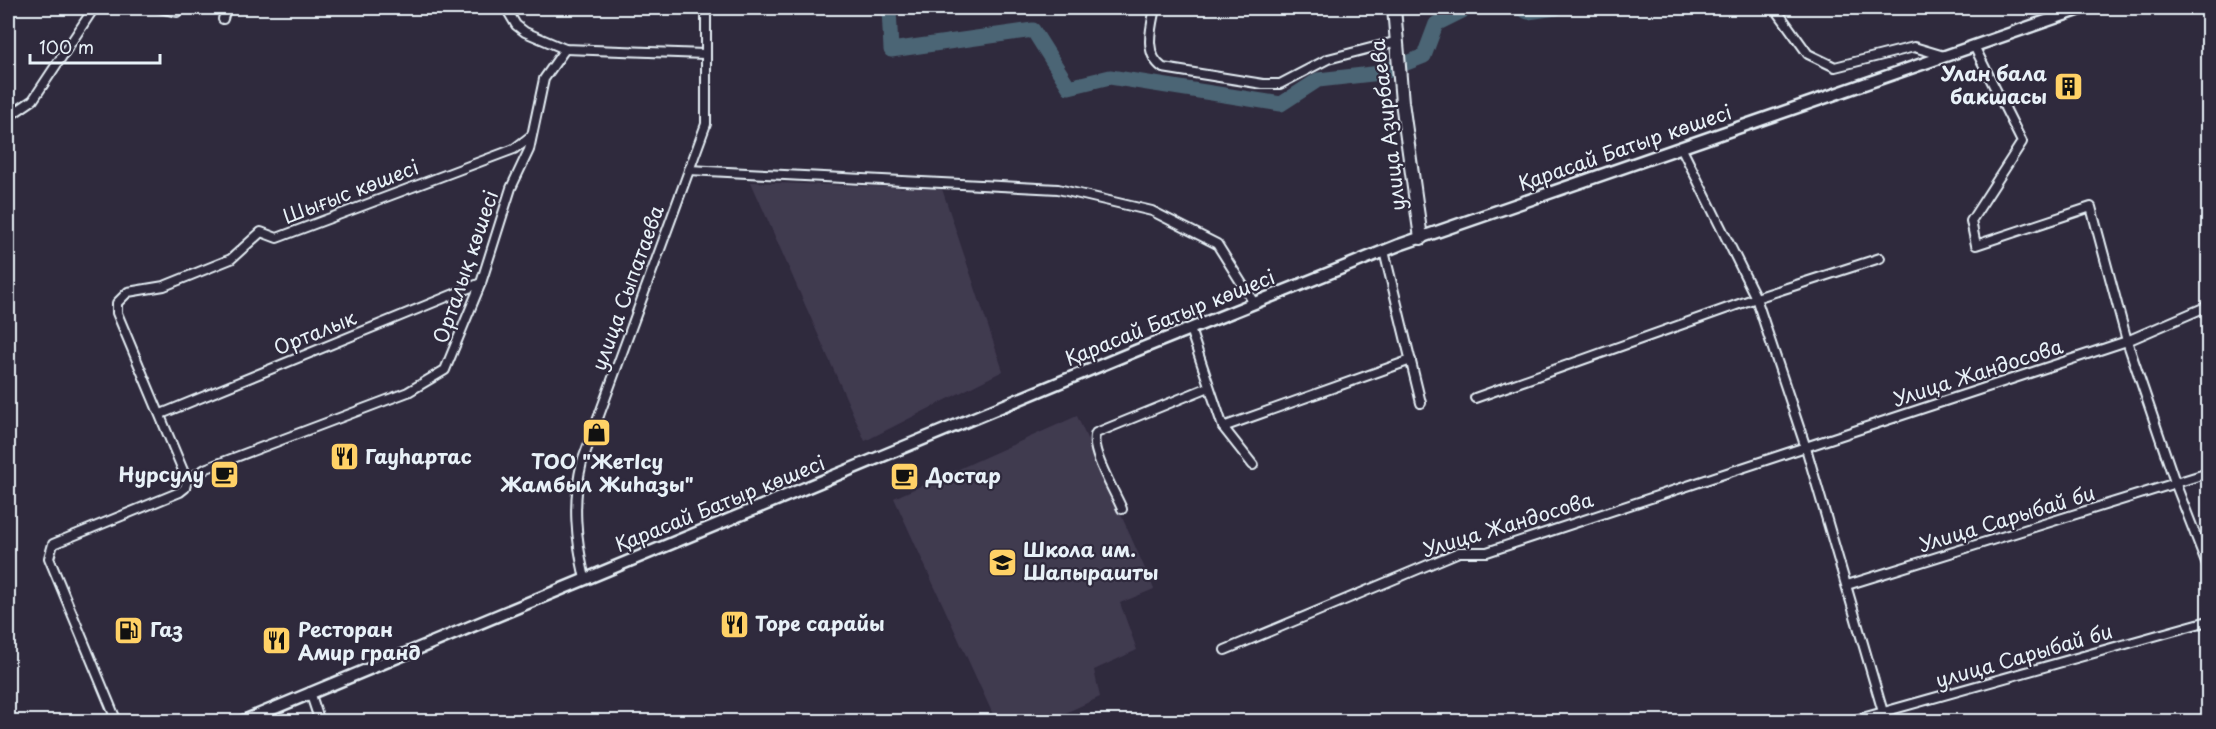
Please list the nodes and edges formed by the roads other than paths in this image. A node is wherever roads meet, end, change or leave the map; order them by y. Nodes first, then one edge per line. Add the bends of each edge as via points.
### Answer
1 (94, 8) edge
2 (159, 8) edge
3 (226, 8) edge
4 (506, 8) edge
5 (1155, 8) edge
6 (1394, 8) edge
7 (1775, 8) edge
8 (2084, 8) edge
9 (706, 9) edge
10 (177, 12) dead end
11 (223, 19) dead end
12 (1398, 45) junction
13 (1974, 46) junction
14 (565, 49) junction
15 (705, 54) junction
16 (1944, 56) junction
17 (8, 117) edge
18 (531, 136) junction
19 (1681, 147) junction
20 (689, 170) junction
21 (1421, 238) junction
22 (1384, 251) junction
23 (1880, 258) dead end
24 (482, 283) junction
25 (1756, 298) junction
26 (1254, 303) junction
27 (2208, 306) edge
28 (1190, 329) junction
29 (2127, 341) junction
30 (1411, 360) junction
31 (1209, 387) junction
32 (1475, 398) dead end
33 (1421, 403) dead end
34 (161, 414) junction
35 (1223, 427) junction
36 (1806, 448) junction
37 (1253, 465) dead end
38 (2208, 473) edge
39 (187, 480) junction
40 (2176, 485) junction
41 (1122, 509) dead end
42 (2208, 567) edge
43 (585, 579) junction
44 (1847, 585) junction
45 (2208, 621) edge
46 (1225, 650) dead end
47 (310, 693) junction
48 (1883, 712) junction
49 (117, 722) edge
50 (241, 722) edge
51 (320, 722) edge
52 (1848, 722) edge
53 (1875, 722) edge

1 - 17 street via 33,100
2 - 10 street
3 - 11 street
4 - 14 street via 525,32
5 - 12 street via 1150,52 1154,62 1163,68 1263,84 1280,84 1349,51
6 - 12 main road, улица Азирбаева
7 - 16 street via 1808,54 1835,67 1914,47
8 - 13 main road, Қарасай Батыр көшесі
9 - 15 street, улица Сыпатаева
12 - 21 main road, улица Азирбаева
13 - 16 main road, Қарасай Батыр көшесі
13 - 29 street via 2022,142 1971,221 1976,245 2091,207
14 - 15 street
14 - 18 street, Орталық көшесі via 544,79
15 - 20 street, улица Сыпатаева via 706,124
16 - 19 main road, Қарасай Батыр көшесі
18 - 24 street, Орталық көшесі
18 - 34 street, Шығыс көшесі via 514,148 277,238 261,232 231,259 213,268 122,296 117,313
19 - 21 main road, Қарасай Батыр көшесі
19 - 25 street
20 - 26 street via 1058,189 1152,211 1217,244
20 - 43 street, улица Сыпатаева via 582,462 576,488 576,541
21 - 22 main road, Қарасай Батыр көшесі
22 - 26 main road, Қарасай Батыр көшесі
22 - 30 street
23 - 25 street
24 - 34 street, Орталык
24 - 39 street, Орталық көшесі via 449,364 430,381 207,468
25 - 32 street
25 - 36 street
26 - 28 main road, Қарасай Батыр көшесі
27 - 29 street, Улица Жандосова
28 - 31 street
28 - 43 main road, Қарасай Батыр көшесі
29 - 36 street, Улица Жандосова
29 - 40 street
30 - 33 street
30 - 35 street
31 - 35 street
31 - 41 street via 1096,433 1092,439 1095,450
34 - 39 street
35 - 37 street
36 - 44 street
36 - 46 street, Улица Жандосова via 1487,552 1459,552
38 - 40 street, Улица Сарыбай би
39 - 49 street, Орталық көшесі via 180,492 53,544 49,550
40 - 42 street
40 - 44 street, Улица Сарыбай би
43 - 47 main road, Қарасай Батыр көшесі
44 - 48 street
45 - 48 street, улица Сарыбай би
47 - 50 main road, Қарасай Батыр көшесі
47 - 51 street
48 - 52 street, улица Сарыбай би
48 - 53 street

